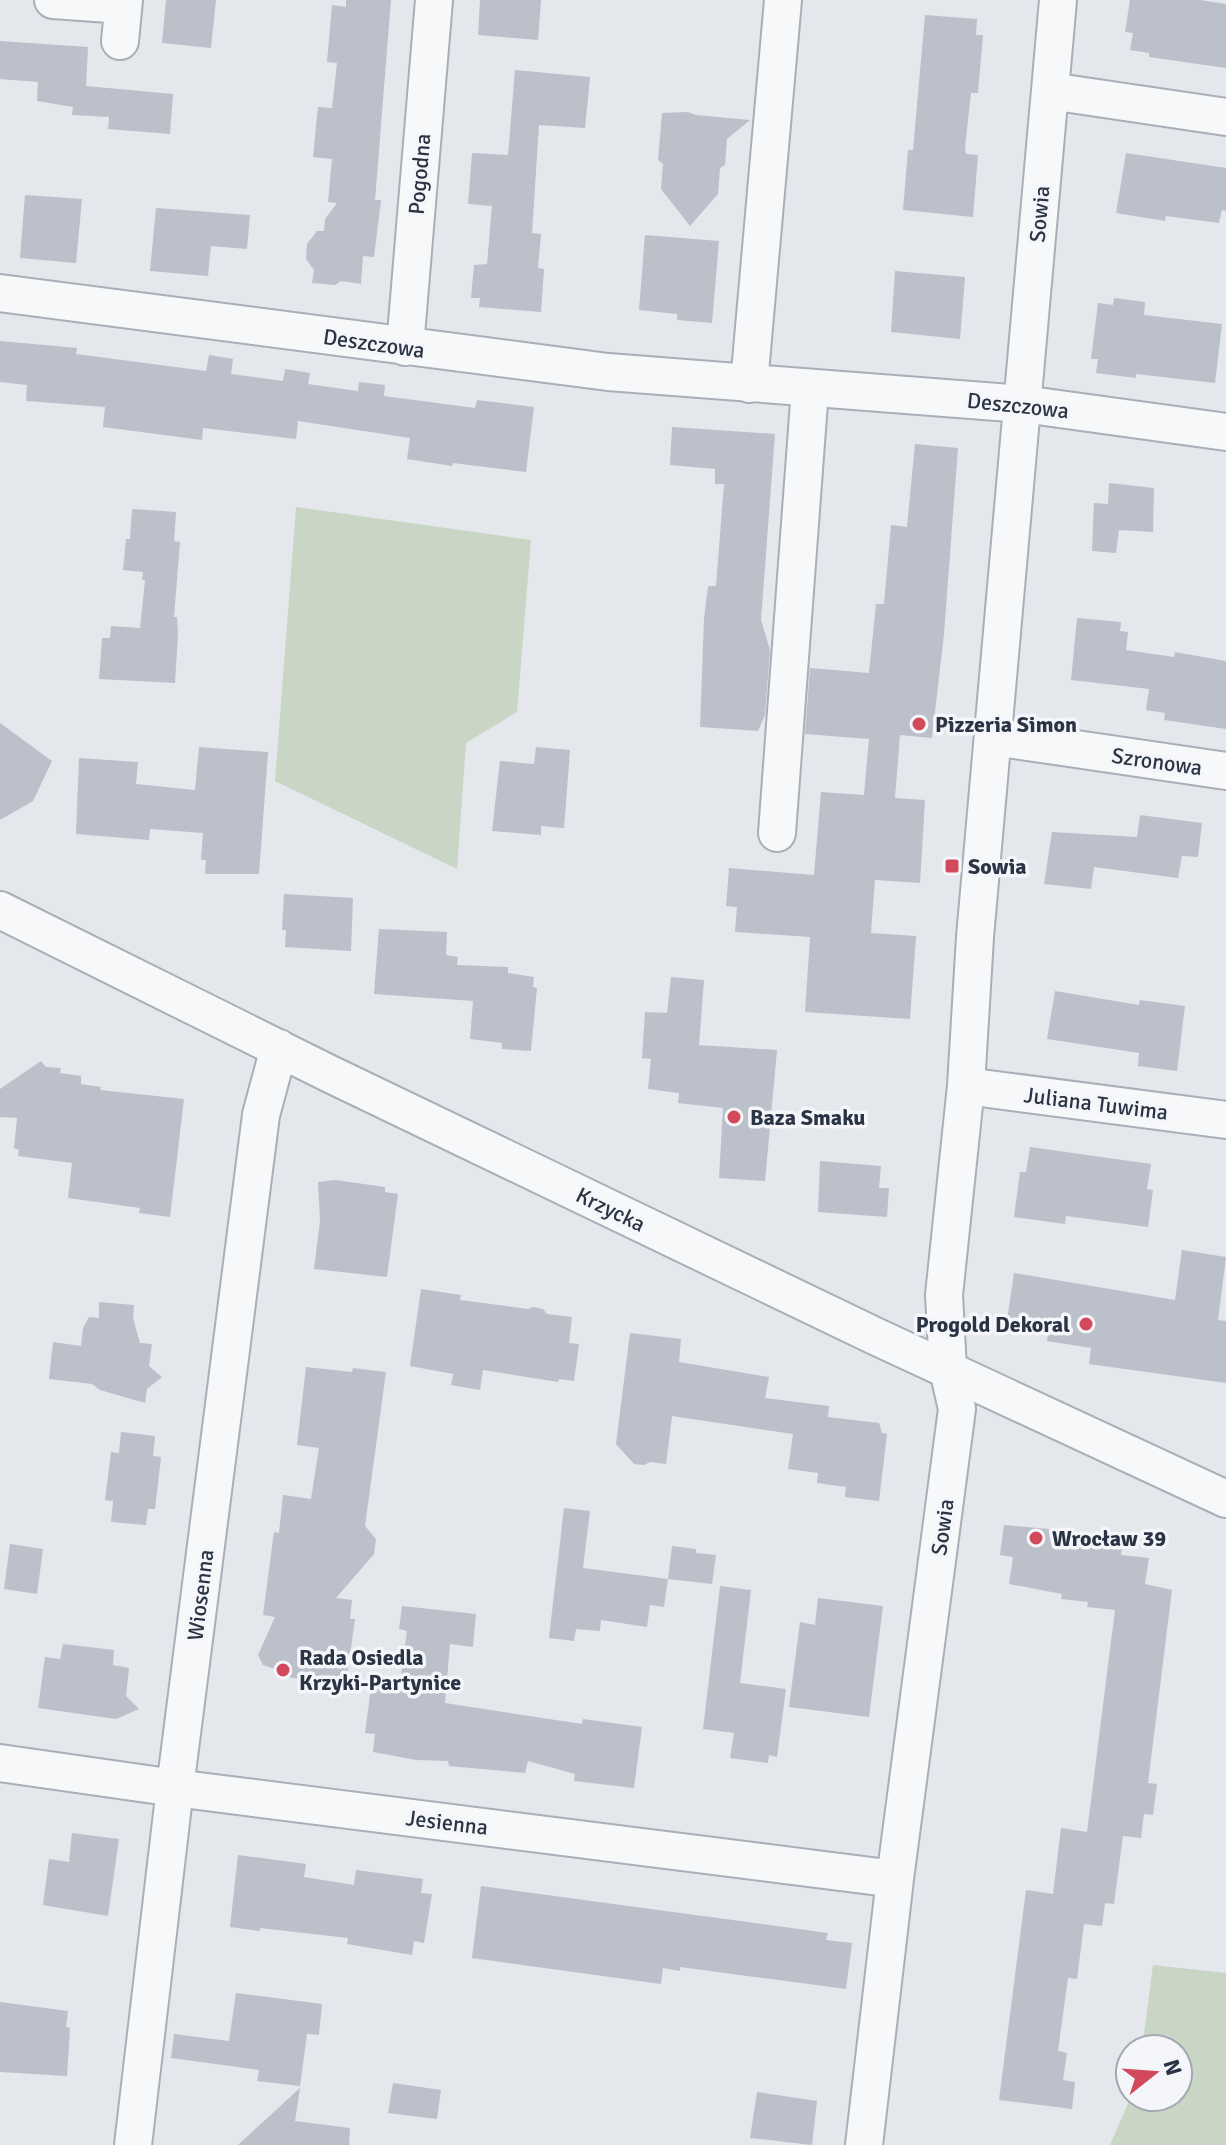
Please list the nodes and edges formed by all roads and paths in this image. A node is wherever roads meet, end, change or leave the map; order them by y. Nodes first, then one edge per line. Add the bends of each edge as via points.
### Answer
1 (53, 0) edge
2 (434, 0) edge
3 (783, 0) edge
4 (1058, 0) edge
5 (124, 3) edge
6 (120, 41) dead end
7 (1050, 91) junction
8 (1226, 117) edge
9 (0, 293) edge
10 (405, 347) junction
11 (749, 384) junction
12 (810, 389) junction
13 (1023, 404) junction
14 (1226, 432) edge
15 (994, 737) junction
16 (1226, 771) edge
17 (777, 833) dead end
18 (0, 910) edge
19 (279, 1048) junction
20 (966, 1086) junction
21 (1226, 1120) edge
22 (948, 1369) junction
23 (1226, 1499) edge
24 (0, 1763) edge
25 (175, 1788) junction
26 (895, 1879) junction
27 (133, 2145) edge
28 (864, 2145) edge

1 - 5 street
2 - 10 street, Pogodna
3 - 11 street
4 - 7 street, Sowia
5 - 6 street
7 - 8 street
7 - 13 street, Sowia
9 - 10 street, Deszczowa
10 - 11 street, Deszczowa
11 - 12 street, Deszczowa
12 - 13 street, Deszczowa
12 - 17 street
13 - 14 street, Deszczowa
13 - 15 street, Sowia
15 - 16 street, Szronowa
15 - 20 street, Sowia
18 - 19 street, Krzycka
19 - 22 street, Krzycka
19 - 25 street, Wiosenna via 261,1115
20 - 21 street, Juliana Tuwima
20 - 22 street, Sowia via 944,1295
22 - 23 street, Krzycka
22 - 26 street, Sowia via 956,1420
24 - 25 street, Jesienna
25 - 26 street, Jesienna
25 - 27 street, Wiosenna
26 - 28 street, Sowia

